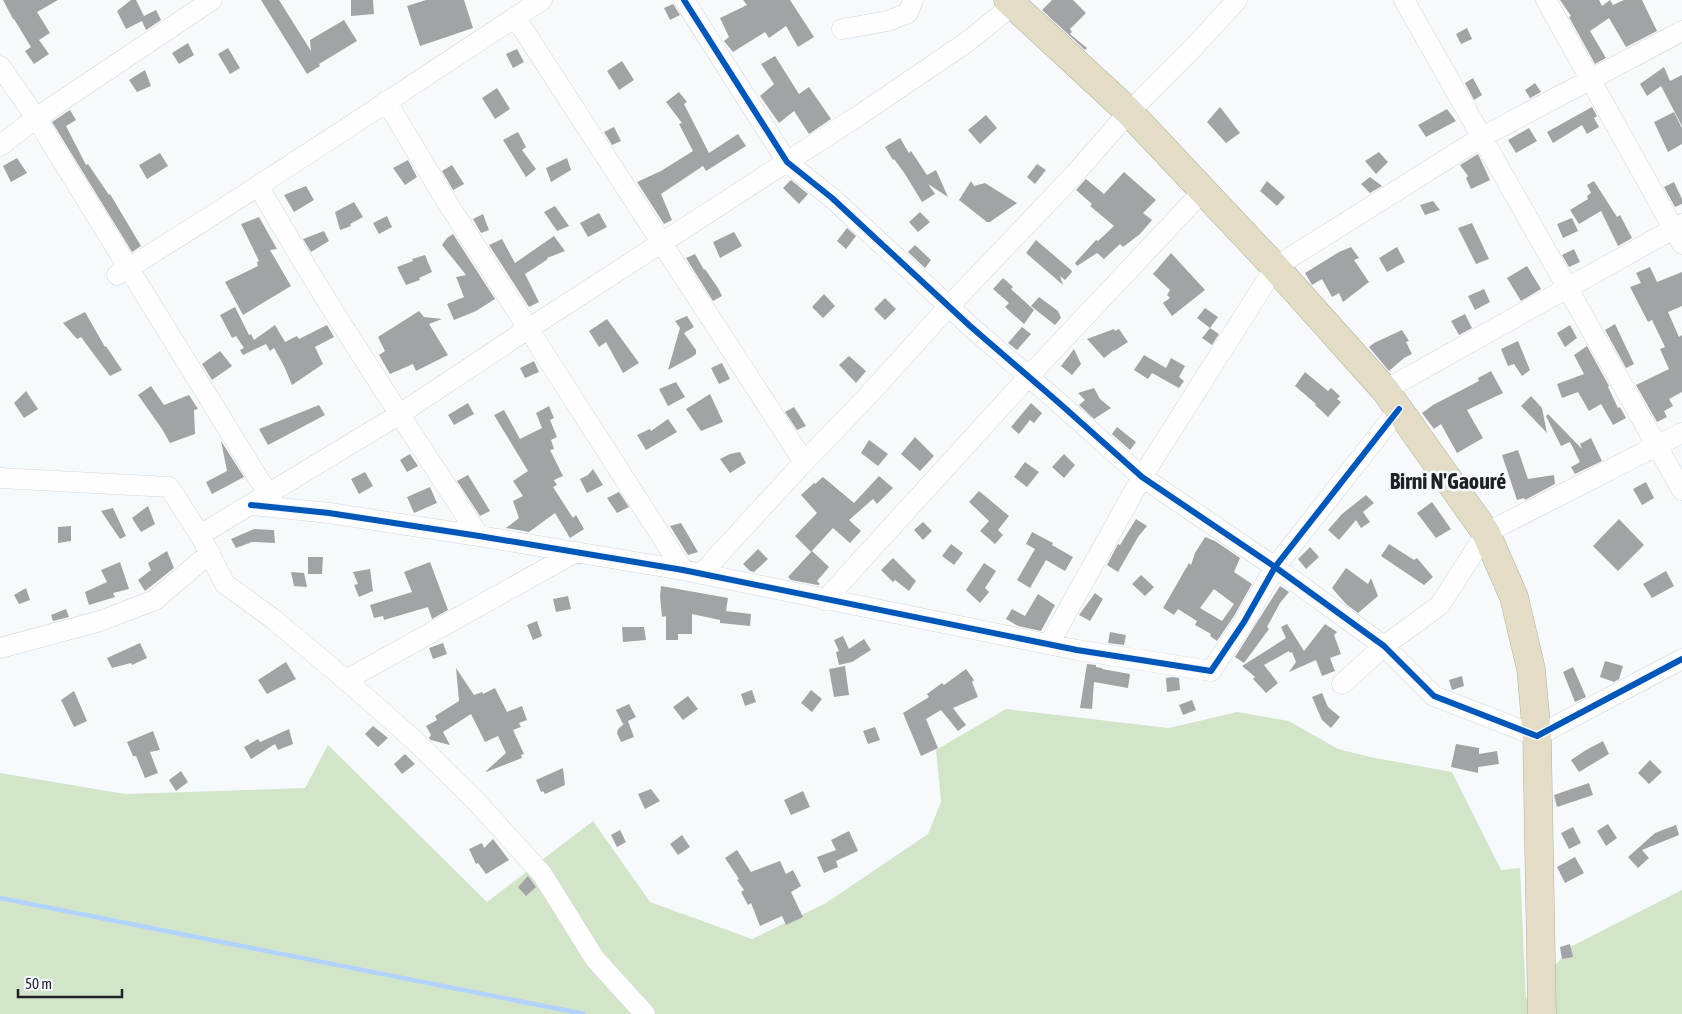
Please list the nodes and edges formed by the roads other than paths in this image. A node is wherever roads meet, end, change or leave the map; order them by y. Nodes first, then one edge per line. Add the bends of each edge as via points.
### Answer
1 (212, 0) edge
2 (542, 0) edge
3 (684, 0) edge
4 (913, 0) edge
5 (1237, 0) edge
6 (1404, 0) edge
7 (1546, 0) edge
8 (1011, 2) edge
9 (515, 17) junction
10 (842, 29) dead end
11 (1682, 31) edge
12 (0, 66) edge
13 (1591, 80) junction
14 (386, 100) junction
15 (1129, 112) junction
16 (36, 118) junction
17 (1482, 137) junction
18 (0, 146) edge
19 (787, 162) junction
20 (259, 186) junction
21 (1203, 191) junction
22 (1679, 232) edge
23 (661, 242) junction
24 (1275, 267) junction
25 (122, 272) junction
26 (1568, 288) junction
27 (949, 306) junction
28 (528, 329) junction
29 (1029, 376) junction
30 (1392, 400) junction
31 (400, 414) junction
32 (1682, 432) edge
33 (1658, 446) junction
34 (804, 462) junction
35 (1142, 477) junction
36 (0, 478) edge
37 (1682, 490) edge
38 (268, 494) junction
39 (251, 505) junction
40 (1486, 533) junction
41 (200, 535) junction
42 (478, 536) junction
43 (576, 552) junction
44 (210, 553) junction
45 (1275, 568) junction
46 (692, 572) junction
47 (825, 600) junction
48 (1049, 644) junction
49 (1384, 646) junction
50 (0, 648) edge
51 (1682, 659) edge
52 (346, 680) junction
53 (1342, 684) dead end
54 (1537, 736) junction
55 (645, 1014) edge
56 (1542, 1014) edge

1 - 16 street
2 - 9 street
3 - 19 street
4 - 10 street via 908,13 902,16
5 - 15 street
6 - 17 street
7 - 13 street
8 - 15 highway
8 - 19 street via 968,42
9 - 14 street
9 - 23 street
11 - 13 street
12 - 16 street
13 - 17 street
13 - 22 street
14 - 20 street
14 - 28 street via 422,163
15 - 21 highway
15 - 27 street
16 - 18 street
16 - 25 street
17 - 24 street
17 - 26 street
19 - 23 street
19 - 27 street via 832,198
20 - 25 street
20 - 31 street via 288,238
21 - 24 highway
21 - 29 street
22 - 26 street
23 - 28 street
23 - 34 street
24 - 30 highway
24 - 35 street
25 - 38 street
26 - 30 street
26 - 33 street
27 - 29 street
27 - 34 street
28 - 31 street
28 - 46 street
29 - 35 street
29 - 47 street
30 - 40 highway
30 - 45 street
31 - 38 street
31 - 42 street
32 - 33 street
33 - 37 street
33 - 40 street
34 - 46 street
35 - 45 street
35 - 48 street
36 - 41 street via 169,487
38 - 39 street
39 - 41 street
39 - 42 street
40 - 49 street via 1440,605
40 - 54 highway via 1514,597 1531,669
41 - 44 street
42 - 43 street
43 - 46 street
43 - 52 street
44 - 50 street via 154,600 100,621
44 - 52 street via 225,584 272,618
45 - 48 street via 1211,671
45 - 49 street
46 - 47 street
47 - 48 street
49 - 53 street
49 - 54 street via 1434,696
51 - 54 street
52 - 55 street via 476,801 542,874 595,959
54 - 56 highway

